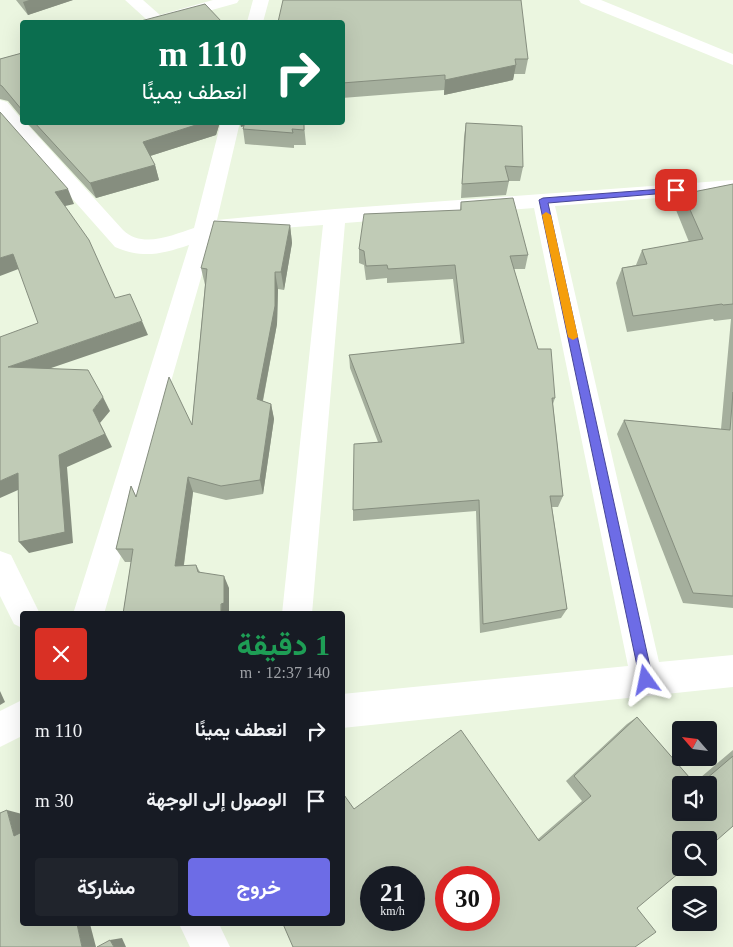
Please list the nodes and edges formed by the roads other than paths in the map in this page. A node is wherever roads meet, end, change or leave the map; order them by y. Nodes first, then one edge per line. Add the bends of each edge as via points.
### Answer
1 (133, 0) edge
2 (231, 0) edge
3 (261, 0) edge
4 (587, 0) edge
5 (153, 20) edge
6 (162, 20) edge
7 (256, 20) edge
8 (733, 60) edge
9 (0, 106) edge
10 (230, 125) edge
11 (733, 186) edge
12 (543, 200) junction
13 (335, 216) junction
14 (203, 233) junction
15 (0, 565) edge
16 (23, 611) edge
17 (89, 611) edge
18 (297, 611) edge
19 (733, 671) edge
20 (646, 680) junction
21 (345, 711) edge
22 (20, 718) edge
23 (0, 730) edge
24 (199, 926) edge
25 (211, 947) edge

1 - 5 street
2 - 6 street
3 - 7 street
4 - 8 street
9 - 14 street via 124,243 151,246
10 - 14 street
11 - 12 street
12 - 13 street
12 - 20 street
13 - 14 street via 217,226
13 - 18 street
14 - 17 street
15 - 16 street
19 - 20 street
20 - 21 street
22 - 23 street
24 - 25 street

